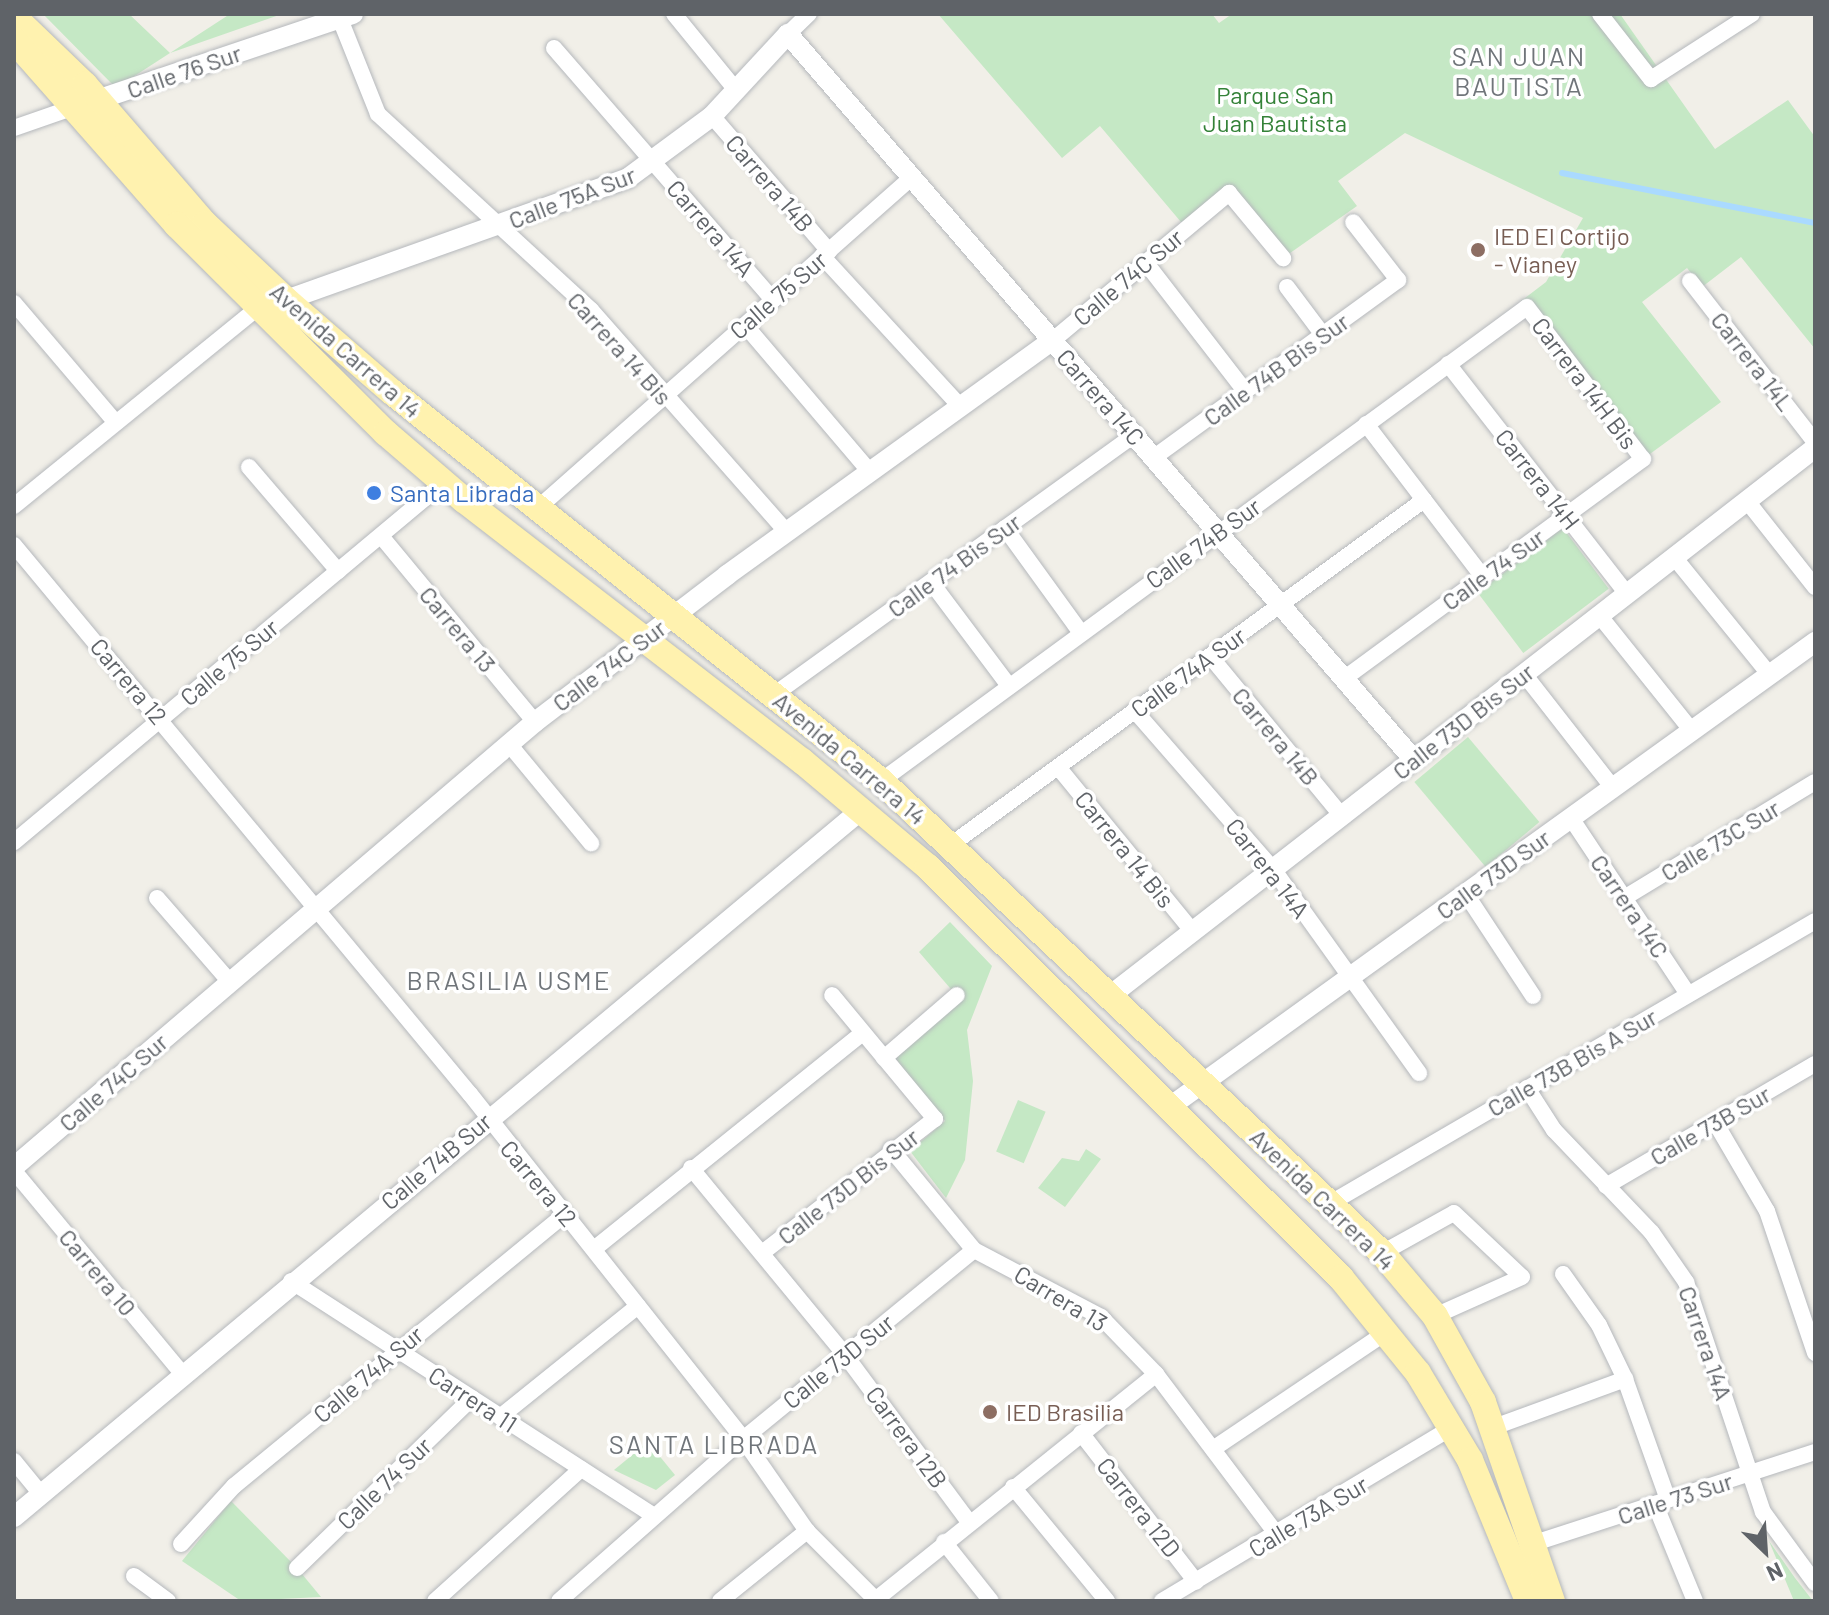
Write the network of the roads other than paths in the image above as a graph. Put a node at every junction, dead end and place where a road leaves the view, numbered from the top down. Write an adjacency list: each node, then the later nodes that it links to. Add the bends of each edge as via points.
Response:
1 (674, 14): 10 (street)
2 (809, 14): 7 (street, Calle 75A Sur)
3 (1600, 14): 4 (street, via 1651,79)
4 (1752, 14)
5 (347, 16): 11 (street, Calle 76 Sur); 17 (street, Carrera 14 Bis, via 378,114)
6 (14, 17): 11 (main road, Avenida Carrera 14)
7 (788, 34): 10 (street, Calle 75A Sur); 15 (street, Carrera 14C)
8 (14, 40): 11 (main road, Avenida Carrera 14)
9 (554, 48): 14 (street, Carrera 14A)
10 (736, 90): 12 (street, Calle 75A Sur)
11 (88, 103): 13 (street, Calle 76 Sur); 23 (main road, Avenida Carrera 14); 26 (main road, Avenida Carrera 14, via 177,225)
12 (712, 116): 14 (street, Calle 75A Sur); 18 (street, Carrera 14B)
13 (14, 128)
14 (654, 163): 17 (street, Calle 75A Sur, via 582,197); 24 (street, Carrera 14A)
15 (911, 178): 18 (street, Calle 75 Sur); 30 (street, Carrera 14C)
16 (1353, 222): 29 (street, Calle 74B Bis Sur, via 1398,280)
17 (497, 226): 23 (street, Calle 75A Sur); 33 (street, Carrera 14 Bis, via 591,310)
18 (825, 254): 24 (street, Calle 75 Sur); 34 (street, Carrera 14B)
19 (1283, 258): 20 (street, Calle 74C Sur, via 1229,193)
20 (1146, 263): 30 (street, Calle 74C Sur); 32 (street)
21 (1690, 281): 38 (street, Carrera 14L)
22 (1287, 287): 29 (street)
23 (286, 300): 48 (main road, Avenida Carrera 14)
24 (773, 300): 28 (street, Calle 75 Sur)
25 (14, 303): 35 (street)
26 (259, 307): 35 (street); 44 (main road, Avenida Carrera 14)
27 (1527, 307): 31 (street, Calle 74B Sur); 41 (street, Carrera 14H Bis)
28 (745, 325): 33 (street, Calle 75 Sur); 43 (street)
29 (1323, 335): 32 (street, Calle 74B Bis Sur)
30 (1052, 341): 34 (street, Calle 74C Sur); 37 (street, Carrera 14C)
31 (1448, 364): 36 (street, Calle 74B Sur); 49 (street, Carrera 14H)
32 (1245, 391): 40 (street, Calle 74B Bis Sur)
33 (664, 396): 48 (street, Calle 75 Sur); 51 (street, Carrera 14 Bis)
34 (961, 407): 43 (street, Calle 74C Sur)
35 (116, 423): 47 (street)
36 (1366, 424): 45 (street); 52 (street, Calle 74B Sur)
37 (1134, 435): 40 (street, Carrera 14C); 50 (street, Calle 74 Bis Sur)
38 (1815, 442)
39 (1815, 448): 46 (street, Calle 73D Bis Sur)
40 (1153, 458): 52 (street, Carrera 14C)
41 (1643, 459): 49 (street, Calle 74 Sur)
42 (249, 467): 56 (street)
43 (870, 472): 51 (street, Calle 74C Sur)
44 (443, 483): 53 (street, Calle 75 Sur); 65 (main road, Avenida Carrera 14)
45 (1424, 500): 57 (street); 61 (street, Calle 74A Sur)
46 (1747, 501): 55 (street, Calle 73D Bis Sur); 59 (street)
47 (14, 506)
48 (538, 508): 63 (main road, Avenida Carrera 14)
49 (1566, 516): 57 (street, Calle 74 Sur); 60 (street, Carrera 14H)
50 (1005, 528): 58 (street, Calle 74 Bis Sur); 64 (street)
51 (787, 532): 63 (street, Calle 74C Sur)
52 (1218, 533): 61 (street, Carrera 14C); 64 (street, Calle 74B Sur)
53 (381, 536): 56 (street, Calle 75 Sur); 75 (street, Carrera 13)
54 (14, 545): 74 (street, Carrera 12)
55 (1674, 557): 60 (street, Calle 73D Bis Sur); 69 (street)
56 (338, 571): 74 (street, Calle 75 Sur)
57 (1483, 577): 70 (street, Calle 74 Sur)
58 (931, 582): 71 (street); 72 (street, Calle 74 Bis Sur)
59 (1815, 587)
60 (1627, 594): 62 (street, Calle 73D Bis Sur)
61 (1280, 605): 67 (street, Calle 74A Sur); 70 (street, Carrera 14C)
62 (1599, 615): 68 (street, Calle 73D Bis Sur); 76 (street)
63 (673, 616): 65 (street, Calle 74C Sur); 72 (main road, Avenida Carrera 14)
64 (1081, 633): 71 (street, Calle 74B Sur)
65 (645, 638): 75 (street, Calle 74C Sur); 83 (main road, Avenida Carrera 14)
66 (1815, 642): 69 (street, Calle 73D Sur)
67 (1210, 656): 73 (street, Calle 74A Sur); 84 (street, Carrera 14B)
68 (1524, 674): 78 (street, Calle 73D Bis Sur); 82 (street)
69 (1770, 675): 76 (street, Calle 73D Sur)
70 (1344, 679): 78 (street, Carrera 14C)
71 (1009, 686): 80 (street, Calle 74B Sur)
72 (775, 694): 80 (main road, Avenida Carrera 14)
73 (1135, 711): 79 (street, Calle 74A Sur); 89 (street, Carrera 14A)
74 (161, 718): 86 (street, Calle 75 Sur); 93 (street, Carrera 12)
75 (535, 722): 77 (street, Calle 74C Sur)
76 (1692, 731): 82 (street, Calle 73D Sur)
77 (509, 744): 87 (street); 93 (street, Calle 74C Sur)
78 (1414, 760): 84 (street, Calle 73D Bis Sur)
79 (1058, 767): 88 (street, Calle 74A Sur); 95 (street, Carrera 14 Bis)
80 (881, 781): 88 (main road, Avenida Carrera 14)
81 (1815, 782): 92 (street, Calle 73C Sur)
82 (1613, 788): 85 (street, Calle 73D Sur)
83 (861, 810): 109 (main road, Avenida Carrera 14, via 928,867); 110 (street, Calle 74B Sur)
84 (1341, 815): 89 (street, Calle 73D Bis Sur)
85 (1571, 818): 90 (street, Calle 73D Sur); 92 (street, Carrera 14C)
86 (14, 842)
87 (591, 843)
88 (952, 844): 101 (main road, Avenida Carrera 14)
89 (1273, 869): 95 (street, Calle 73D Bis Sur); 96 (street, Carrera 14A)
90 (1466, 894): 96 (street, Calle 73D Sur); 102 (street)
91 (157, 898): 97 (street)
92 (1624, 898): 98 (street, Carrera 14C)
93 (317, 908): 97 (street, Calle 74C Sur); 110 (street, Carrera 12)
94 (1815, 921): 98 (street, Calle 73B Bis A Sur)
95 (1192, 931): 101 (street, Calle 73D Bis Sur)
96 (1350, 977): 106 (street, Carrera 14A); 107 (street, Calle 73D Sur)
97 (230, 982): 114 (street, Calle 74C Sur)
98 (1688, 994): 108 (street, Calle 73B Bis A Sur)
99 (832, 995): 103 (street)
100 (957, 995): 104 (street)
101 (1111, 995): 107 (main road, Avenida Carrera 14)
102 (1533, 996)
103 (863, 1033): 104 (street); 113 (street)
104 (884, 1058): 112 (street, Calle 73D Bis Sur, via 935,1119)
105 (1813, 1069): 111 (street, Calle 73B Sur)
106 (1419, 1073)
107 (1203, 1083): 109 (street, Calle 73D Sur); 116 (main road, Avenida Carrera 14)
108 (1527, 1088): 115 (street, Carrera 14A, via 1554,1130); 116 (street, Calle 73B Bis A Sur)
109 (1171, 1106): 126 (main road, Avenida Carrera 14)
110 (486, 1119): 117 (street, Carrera 12); 123 (street, Calle 74B Sur)
111 (1715, 1122): 115 (street, Calle 73B Sur); 128 (street, via 1767,1211)
112 (891, 1149): 119 (street, Carrera 13); 120 (street, Calle 73D Bis Sur)
113 (691, 1168): 118 (street); 120 (street, Carrera 12B)
114 (14, 1169): 130 (street, Carrera 10)
115 (1606, 1186): 143 (street, Carrera 14A, via 1664,1247 1686,1282)
116 (1329, 1204): 121 (main road, Avenida Carrera 14)
117 (565, 1214): 118 (street, Carrera 12); 127 (street, Calle 74A Sur)
118 (594, 1249): 124 (street, Carrera 12)
119 (974, 1250): 129 (street, Calle 73D Sur); 131 (street, Carrera 13, via 1101,1317)
120 (762, 1253): 129 (street, Carrera 12B)
121 (1382, 1253): 125 (main road, Avenida Carrera 14); 125 (street, via 1454,1213 1522,1277)
122 (1563, 1274): 132 (street, via 1599,1325)
123 (291, 1281): 127 (street, Carrera 11); 130 (street, Calle 74B Sur)
124 (638, 1306): 134 (street); 138 (street, Carrera 12)
125 (1435, 1316): 135 (main road, Avenida Carrera 14)
126 (1388, 1331): 136 (main road, Avenida Carrera 14); 139 (street)
127 (396, 1349): 133 (street, Carrera 11); 154 (street, Calle 74A Sur, via 234,1486)
128 (1815, 1353)
129 (845, 1355): 138 (street, Calle 73D Sur); 149 (street, Carrera 12B)
130 (182, 1373): 145 (street, Calle 74B Sur)
131 (1156, 1374): 137 (street); 139 (street, Carrera 13)
132 (1625, 1379): 135 (street); 146 (street)
133 (472, 1398): 134 (street, Carrera 11); 155 (street, Calle 74 Sur)
134 (500, 1417): 142 (street, Carrera 11)
135 (1494, 1427): 153 (main road, Avenida Carrera 14)
136 (1451, 1428): 151 (street, Calle 73A Sur); 167 (main road, Avenida Carrera 14, via 1492,1505)
137 (1081, 1433): 144 (street); 157 (street, Carrera 12D)
138 (743, 1439): 147 (street, Calle 73D Sur); 150 (street, Carrera 12)
139 (1213, 1449): 151 (street, Carrera 13)
140 (1815, 1452): 143 (street, Calle 73 Sur)
141 (14, 1461): 145 (street)
142 (581, 1469): 147 (street, Carrera 11); 161 (street)
143 (1749, 1474): 146 (street, Calle 73 Sur); 158 (street, Carrera 14A, via 1763,1512)
144 (1013, 1487): 149 (street); 165 (street)
145 (41, 1494): 148 (street, Calle 74B Sur)
146 (1662, 1502): 153 (street, Calle 73 Sur); 169 (street)
147 (654, 1516): 162 (street, Calle 73D Sur)
148 (14, 1517)
149 (969, 1522): 152 (street)
150 (807, 1531): 159 (street, Carrera 12); 163 (street)
151 (1278, 1536): 157 (street, Calle 73A Sur)
152 (944, 1542): 159 (street); 164 (street)
153 (1535, 1543): 168 (main road, Avenida Carrera 14)
154 (181, 1544)
155 (297, 1568)
156 (134, 1576): 160 (street)
157 (1196, 1582): 166 (street, Calle 73A Sur)
158 (1815, 1583)
159 (876, 1600)
160 (168, 1601)
161 (435, 1601)
162 (559, 1601)
163 (720, 1601)
164 (991, 1601)
165 (1107, 1601)
166 (1162, 1601)
167 (1528, 1601)
168 (1552, 1601)
169 (1695, 1601)

